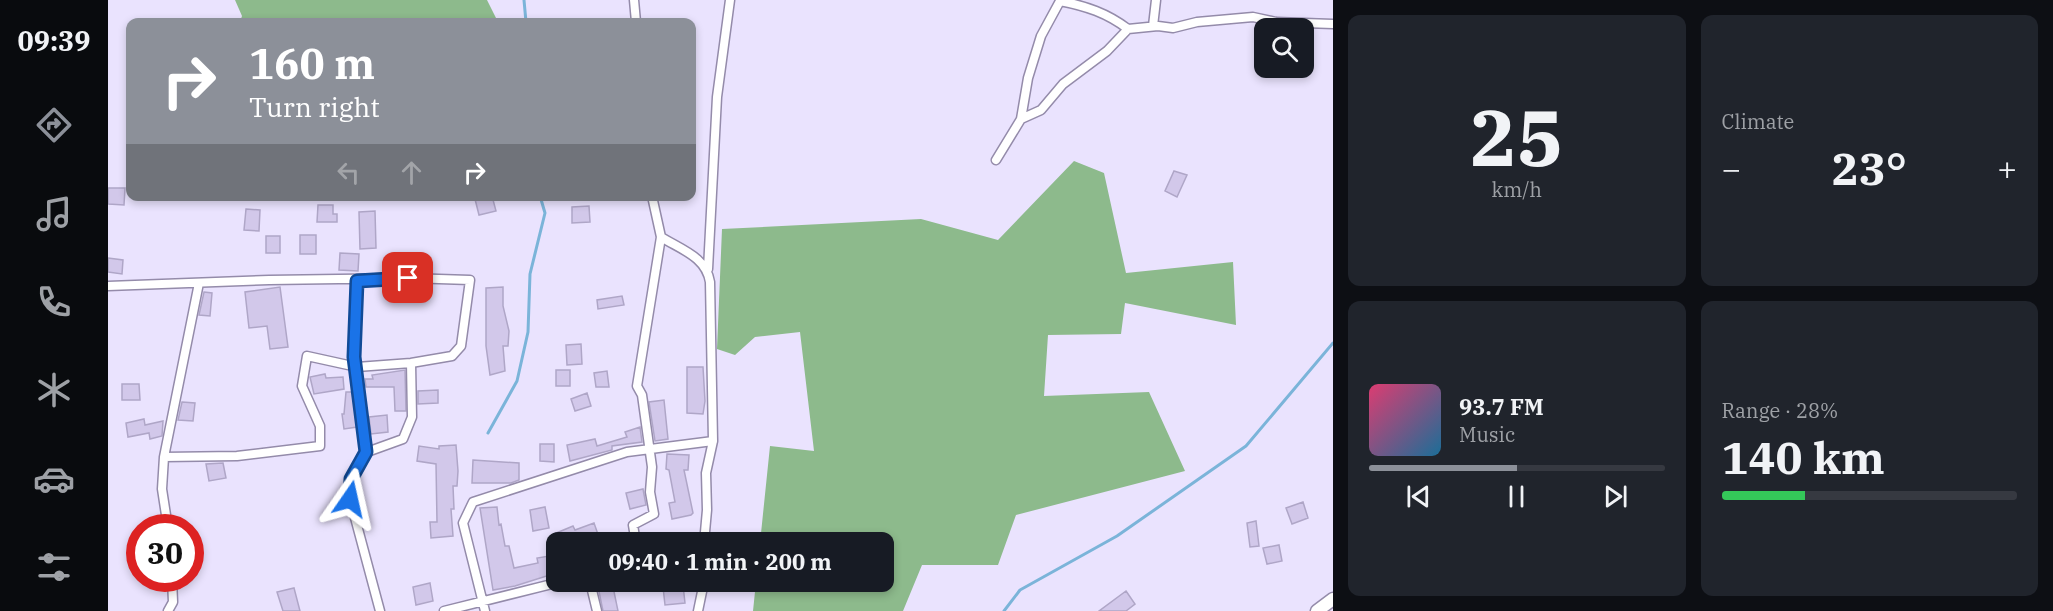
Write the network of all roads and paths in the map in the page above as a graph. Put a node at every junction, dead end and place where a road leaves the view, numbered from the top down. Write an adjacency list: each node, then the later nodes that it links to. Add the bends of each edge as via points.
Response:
1 (634, 0): 4 (street)
2 (730, 0): 12 (street, via 717,97)
3 (1156, 0): 6 (street)
4 (636, 18)
5 (1333, 24): 6 (street, via 1253,17 1173,28)
6 (1153, 26): 7 (street)
7 (1128, 29): 8 (street, via 1107,51 1063,84 1041,110); 8 (street, via 1112,16 1060,1 1041,36)
8 (1021, 119): 9 (street)
9 (996, 160)
10 (653, 201): 11 (street)
11 (661, 237): 12 (street, via 703,262); 19 (street, via 637,386 642,395)
12 (708, 270): 18 (street)
13 (357, 281): 14 (street); 16 (street, via 470,280 461,346 452,356); 17 (street)
14 (200, 283): 15 (street); 21 (street)
15 (108, 286)
16 (411, 363): 17 (street); 20 (street, via 412,417 403,439)
17 (357, 367): 20 (street); 21 (street, via 307,356 302,386 320,426 321,446 237,456)
18 (713, 441): 19 (street); 24 (street, via 706,474)
19 (649, 450): 23 (street, via 654,514 633,525); 30 (street, via 627,453 473,502 463,524)
20 (366, 452): 32 (street, via 351,479 350,499)
21 (164, 458): 22 (street, via 162,489)
22 (166, 514)
23 (634, 532)
24 (705, 532)
25 (546, 585): 30 (street)
26 (173, 592): 31 (street)
27 (592, 592): 35 (street)
28 (702, 592): 36 (street)
29 (1333, 599): 37 (main road)
30 (483, 601): 33 (street); 34 (street)
31 (168, 611)
32 (380, 611)
33 (444, 611)
34 (485, 611)
35 (597, 611)
36 (698, 611)
37 (1317, 611)

